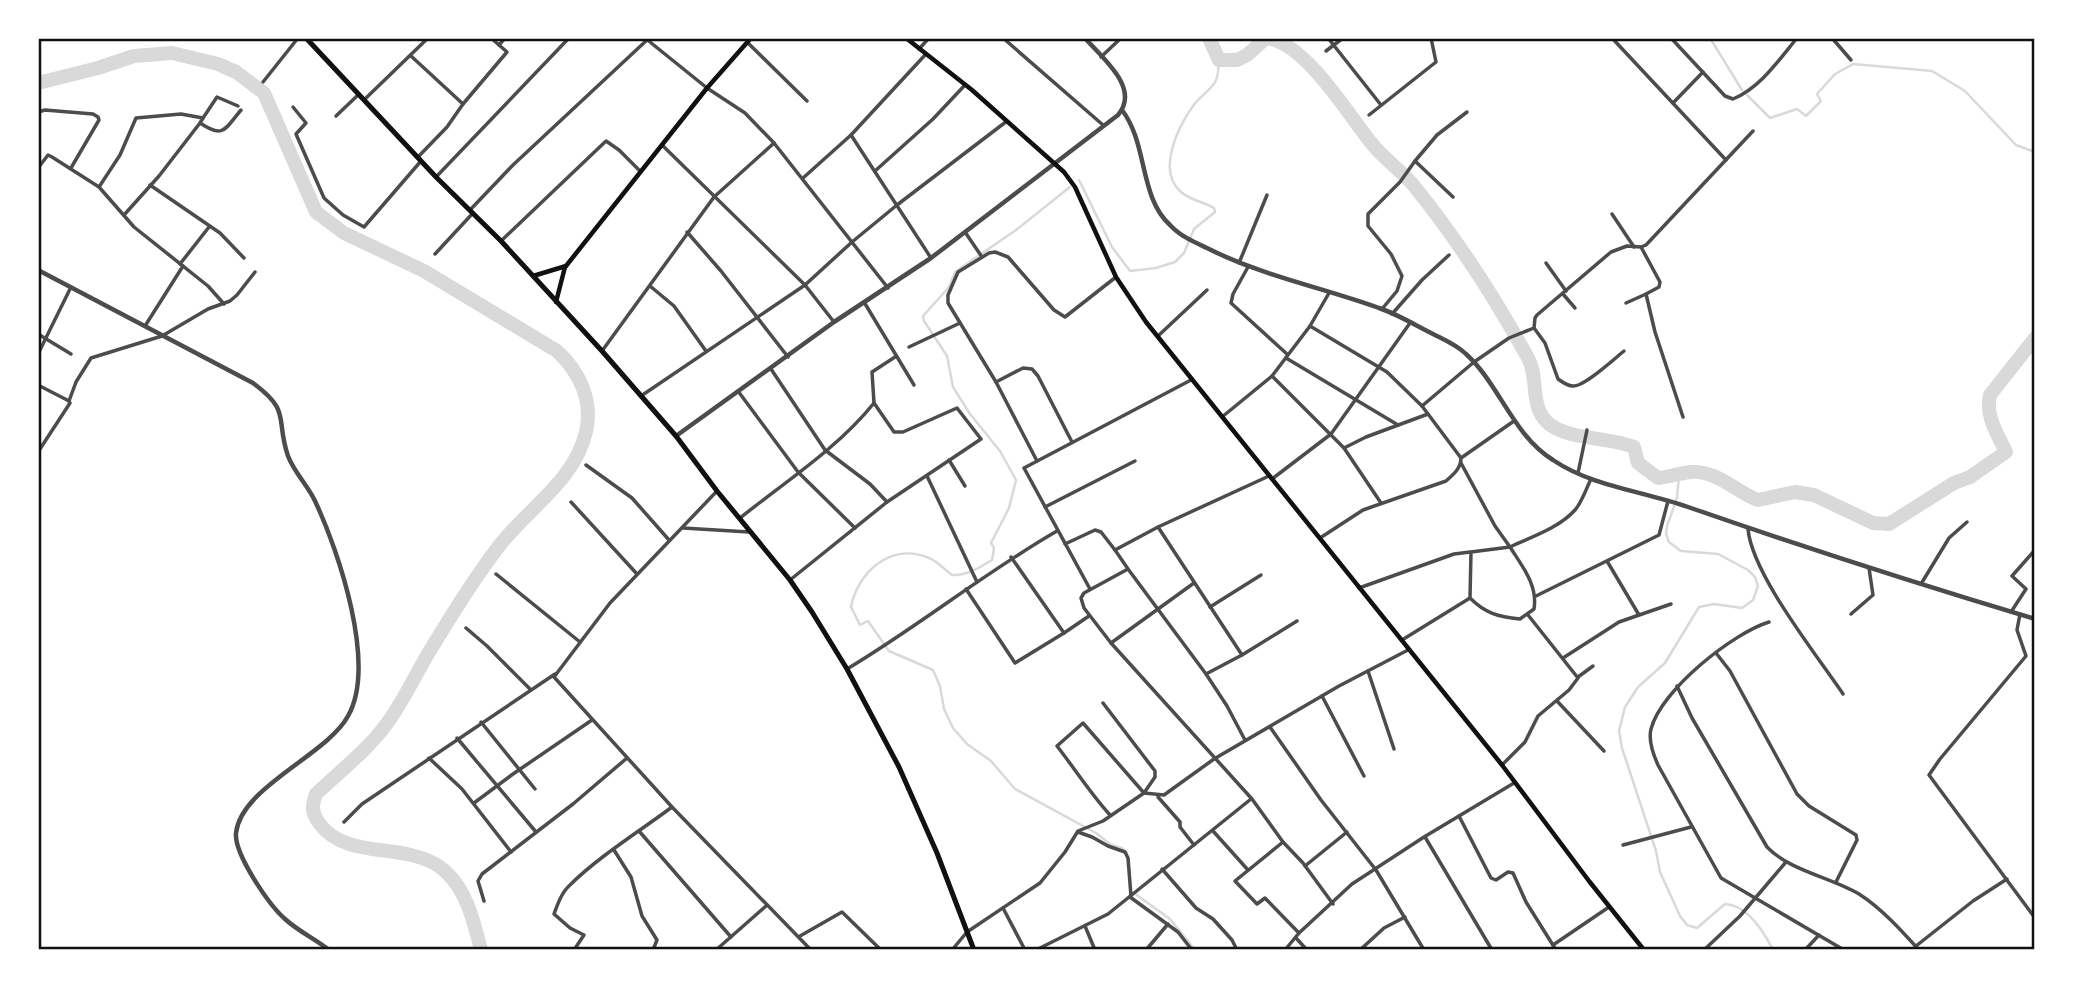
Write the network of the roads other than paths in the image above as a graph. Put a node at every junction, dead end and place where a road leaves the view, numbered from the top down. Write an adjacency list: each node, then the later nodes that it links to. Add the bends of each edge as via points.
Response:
1 (298, 38): 30 (street)
2 (306, 38): 33 (highway)
3 (428, 38): 26 (street)
4 (491, 38): 21 (street)
5 (505, 38): 21 (street)
6 (569, 38): 61 (street)
7 (906, 38): 23 (main road)
8 (929, 38): 23 (street)
9 (1003, 38): 48 (street)
10 (1085, 38): 27 (street)
11 (1121, 38): 27 (street)
12 (1328, 38): 22 (street)
13 (1343, 38): 22 (street)
14 (1431, 38): 38 (street, via 1436,62)
15 (1612, 38): 37 (street)
16 (1671, 38): 29 (street)
17 (1797, 38): 29 (street, via 1766,75 1733,99)
18 (1832, 38): 28 (street)
19 (646, 39): 32 (street); 69 (street, via 513,165)
20 (749, 40): 32 (main road); 35 (street)
21 (499, 45): 36 (street, via 507,52)
22 (1334, 45): 24 (street); 38 (street)
23 (919, 48): 25 (main road)
24 (1326, 51)
25 (926, 54): 31 (main road); 50 (street)
26 (411, 56): 34 (street); 36 (street)
27 (1101, 57): 40 (street, via 1125,90)
28 (1851, 60)
29 (1703, 72): 37 (street)
30 (263, 82)
31 (965, 85): 46 (main road); 60 (street)
32 (707, 88): 51 (street, via 746,113); 52 (main road)
33 (360, 94): 34 (highway); 44 (street)
34 (365, 99): 53 (highway)
35 (807, 101)
36 (463, 104): 53 (street)
37 (1673, 104): 54 (street)
38 (1381, 105): 43 (street)
39 (293, 107): 53 (street, via 306,123 296,134 324,198 364,227)
40 (1122, 110): 48 (street); 85 (street, via 1134,128 1155,206 1169,225)
41 (38, 112): 58 (street, via 98,117)
42 (1467, 112): 55 (street, via 1437,135)
43 (1368, 115)
44 (336, 116)
45 (203, 118): 47 (street); 47 (street, via 217,97 240,108 223,131); 64 (street, via 181,114 136,118)
46 (1008, 120): 56 (main road); 68 (street)
47 (200, 123): 63 (street)
48 (1103, 125): 56 (street)
49 (1753, 131): 54 (street)
50 (851, 135): 60 (street); 62 (street)
51 (774, 143): 62 (street); 66 (street)
52 (663, 145): 59 (main road); 66 (street)
53 (420, 159): 61 (highway)
54 (1726, 160): 78 (street)
55 (1415, 161): 67 (street); 106 (street, via 1366,217 1367,226 1391,254 1402,276)
56 (1056, 163): 74 (street); 92 (main road, via 1076,187)
57 (38, 168): 58 (street, via 48,155)
58 (71, 168): 64 (street)
59 (640, 171): 75 (street, via 606,141); 87 (main road)
60 (874, 171): 68 (street)
61 (436, 177): 69 (highway)
62 (803, 178): 76 (street)
63 (150, 185): 71 (street); 72 (street)
64 (99, 187): 71 (street)
65 (1266, 195): 85 (street)
66 (714, 197): 73 (street); 93 (street)
67 (1453, 197)
68 (897, 205): 76 (street); 83 (street)
69 (472, 212): 75 (highway); 79 (street)
70 (1612, 214): 77 (street)
71 (124, 215): 86 (street)
72 (210, 226): 82 (street); 86 (street)
73 (687, 232): 94 (street); 108 (street)
74 (965, 232): 80 (street); 83 (street)
75 (501, 241): 91 (highway)
76 (852, 242): 93 (street); 96 (street)
77 (1634, 247): 78 (street); 98 (street, via 1611,252)
78 (1641, 247): 100 (street, via 1660,282)
79 (435, 254)
80 (980, 255): 92 (street, via 995,252 1008,257 1065,317); 110 (street, via 958,272 948,295)
81 (1449, 255): 107 (street)
82 (244, 258)
83 (931, 258): 96 (street)
84 (1546, 263): 98 (street)
85 (1238, 264): 88 (street)
86 (181, 265): 104 (street); 112 (street)
87 (566, 266): 91 (main road); 101 (main road)
88 (1248, 267): 99 (street); 125 (street, via 1231,303)
89 (38, 270): 95 (street)
90 (255, 272): 104 (street)
91 (533, 276): 101 (highway)
92 (1116, 277): 117 (main road)
93 (805, 285): 108 (street); 109 (street)
94 (650, 286): 120 (street); 121 (street, via 681,315)
95 (71, 287): 112 (street); 118 (street)
96 (888, 288): 102 (street)
97 (1207, 290): 117 (street)
98 (1565, 292): 105 (street); 114 (street, via 1537,315)
99 (1329, 293): 106 (street); 113 (street)
100 (1646, 294): 103 (street); 144 (street)
101 (556, 302): 120 (highway)
102 (864, 302): 109 (street); 127 (street)
103 (1626, 303)
104 (224, 304): 116 (street)
105 (1575, 308)
106 (1382, 309): 107 (street)
107 (1392, 314): 111 (street)
108 (758, 319): 121 (street); 126 (street)
109 (834, 322): 126 (street)
110 (960, 323): 119 (street); 133 (street)
111 (1410, 323): 128 (street, via 1453,343); 129 (street)
112 (145, 326): 116 (street)
113 (1310, 326): 125 (street); 129 (street)
114 (1534, 328): 122 (street, via 1545,343 1558,379 1572,386 1589,379); 128 (street, via 1509,338)
115 (38, 334): 118 (street)
116 (162, 336): 139 (street, via 92,358); 299 (street, via 253,383 274,401 281,413 288,457 314,499 333,546 355,627 360,674 348,718 261,794 239,821 235,835 239,850 275,909)
117 (1158, 336): 132 (main road)
118 (47, 338): 123 (street); 124 (street)
119 (909, 347)
120 (602, 351): 137 (highway)
121 (706, 351): 137 (street)
122 (1624, 351)
123 (38, 354)
124 (71, 354)
125 (1286, 356): 131 (street); 138 (street)
126 (788, 357): 130 (street)
127 (895, 357): 135 (street); 140 (street, via 872,372)
128 (1474, 362): 141 (street); 145 (street)
129 (1378, 366): 138 (street); 141 (street)
130 (771, 369): 136 (street); 154 (street)
131 (1272, 376): 143 (street); 148 (street)
132 (1191, 380): 143 (main road); 152 (street)
133 (996, 382): 152 (street, via 1032,369); 157 (street)
134 (38, 384): 139 (street)
135 (914, 385)
136 (738, 391): 150 (street); 161 (street)
137 (640, 397): 150 (highway)
138 (1355, 399): 146 (street); 148 (street)
139 (69, 401): 151 (street)
140 (874, 402): 154 (street); 156 (street, via 891,430 903,432 957,408 981,439)
141 (1422, 406): 142 (street)
142 (1428, 414): 146 (street); 159 (street)
143 (1222, 417): 164 (main road)
144 (1683, 417)
145 (1514, 421): 159 (street); 162 (street, via 1550,458)
146 (1398, 425): 153 (street)
147 (1587, 430): 162 (street)
148 (1331, 434): 153 (street); 164 (street)
149 (38, 435): 151 (street)
150 (676, 436): 167 (highway)
151 (46, 440): 155 (street)
152 (1072, 442): 157 (street)
153 (1344, 448): 171 (street)
154 (825, 450): 161 (street); 169 (street)
155 (38, 452)
156 (949, 460): 163 (street); 166 (street)
157 (1037, 461): 172 (street, via 1024,468)
158 (1135, 461): 172 (street)
159 (1461, 461): 171 (street, via 1446,481); 184 (street)
160 (586, 465): 182 (street, via 632,498)
161 (798, 472): 173 (street); 177 (street)
162 (1578, 473): 165 (street)
163 (927, 475): 169 (street); 196 (street)
164 (1271, 478): 175 (street); 181 (main road)
165 (1591, 479): 170 (street); 184 (street, via 1566,517)
166 (965, 486)
167 (717, 491): 173 (highway); 176 (street)
168 (571, 502): 193 (street)
169 (887, 502): 177 (street)
170 (1670, 502): 178 (street); 189 (street, via 1659,535)
171 (1381, 503): 181 (street, via 1355,513)
172 (1045, 508): 179 (street)
173 (740, 518): 180 (highway)
174 (1968, 522): 198 (street, via 1950,538)
175 (1158, 527): 185 (street); 197 (street)
176 (682, 528): 180 (street); 182 (street)
177 (855, 528): 195 (street)
178 (1748, 529): 190 (street); 233 (street, via 1766,578)
179 (1057, 531): 183 (street); 188 (street)
180 (751, 532): 195 (highway)
181 (1318, 539): 199 (main road)
182 (669, 540): 193 (street)
183 (1065, 544): 185 (street, via 1096,530); 201 (street)
184 (1510, 547): 187 (street); 202 (street)
185 (1115, 550): 191 (street)
186 (2035, 550): 207 (street, via 2012,576 2026,589)
187 (1471, 552): 199 (street); 203 (street)
188 (1011, 558): 196 (street); 217 (street)
189 (1607, 561): 202 (street); 208 (street)
190 (1869, 568): 198 (street); 209 (street, via 1872,595)
191 (1128, 569): 201 (street); 206 (street)
192 (496, 573): 219 (street)
193 (637, 574): 219 (street)
194 (1261, 575): 205 (street)
195 (790, 580): 226 (highway)
196 (977, 582): 200 (street)
197 (1194, 583): 205 (street); 206 (street)
198 (1921, 584): 207 (street)
199 (1359, 588): 218 (main road)
200 (966, 589): 217 (street, via 1016,663); 226 (street)
201 (1090, 589): 212 (street, via 1081,598)
202 (1536, 596): 211 (street)
203 (1470, 598): 211 (street, via 1494,615 1520,619); 218 (street)
204 (1671, 604): 208 (street)
205 (1210, 607): 223 (street)
206 (1158, 608): 220 (street); 229 (street)
207 (2011, 612): 210 (street)
208 (1639, 614): 224 (street)
209 (1851, 614)
210 (2020, 614): 213 (street); 278 (street, via 2017,630 2025,656 1930,775)
211 (1528, 615): 224 (street)
212 (1089, 616): 217 (street); 220 (street)
213 (2035, 619)
214 (1297, 621): 223 (street)
215 (1769, 622): 222 (street)
216 (466, 628): 232 (street)
217 (1064, 633)
218 (1401, 641): 221 (main road)
219 (580, 642): 228 (street)
220 (1111, 643): 246 (street)
221 (1408, 650): 227 (street); 247 (main road)
222 (1716, 653): 231 (street); 279 (street, via 1797,794 1856,835)
223 (1242, 655): 229 (street)
224 (1563, 658): 230 (street)
225 (1593, 666): 230 (street)
226 (846, 669): 291 (highway, via 900,767)
227 (1368, 671): 234 (street); 242 (street)
228 (555, 674): 232 (street); 237 (street, via 555,680)
229 (1206, 674): 241 (street)
230 (1578, 677): 235 (street)
231 (1677, 686): 261 (street, via 1654,720 1650,741); 273 (street, via 1764,842)
232 (530, 689): 238 (street)
233 (1843, 694)
234 (1322, 696): 239 (street); 249 (street)
235 (1557, 701): 243 (street); 247 (street, via 1538,716 1525,742)
236 (1103, 704): 253 (street, via 1155,771)
237 (592, 720): 245 (street); 248 (street)
238 (481, 722): 240 (street); 248 (street)
239 (1270, 727): 241 (street); 266 (street)
240 (457, 738): 244 (street); 251 (street)
241 (1245, 741): 246 (street)
242 (1394, 748)
243 (1604, 751)
244 (429, 758): 256 (street); 260 (street, via 362,804)
245 (627, 758): 257 (street); 265 (street)
246 (1214, 759): 254 (street); 255 (street)
247 (1502, 765): 250 (main road)
248 (519, 769): 251 (street); 252 (street)
249 (1364, 776)
250 (1514, 783): 259 (street); 285 (main road)
251 (497, 786): 256 (street); 265 (street)
252 (535, 789)
253 (1144, 793): 254 (street); 258 (street); 258 (street, via 1083,723 1056,746)
254 (1156, 796): 270 (street, via 1181,822)
255 (1252, 799): 264 (street); 268 (street)
256 (474, 803): 272 (street)
257 (672, 807): 262 (street); 284 (street)
258 (1110, 816): 263 (street)
259 (1459, 816): 267 (street); 296 (street, via 1491,878 1513,873)
260 (344, 822)
261 (1692, 827): 269 (street); 281 (street, via 1721,878)
262 (639, 831): 271 (street); 295 (street)
263 (1078, 831): 280 (street, via 1125,852); 286 (street, via 1048,875)
264 (1213, 831): 270 (street); 276 (street)
265 (536, 832): 272 (street)
266 (1347, 832): 274 (street); 277 (street)
267 (1424, 837): 277 (street); 317 (street)
268 (1283, 842): 274 (street); 276 (street)
269 (1623, 845)
270 (1195, 846): 275 (street)
271 (614, 850): 300 (street, via 570,884 558,903 557,918 584,935); 301 (street, via 631,877 642,916 657,940)
272 (511, 852): 282 (street, via 480,877)
273 (1787, 861): 279 (street); 281 (street)
274 (1305, 866): 283 (street)
275 (1162, 869): 280 (street); 312 (street)
276 (1248, 870): 292 (street, via 1236,881 1257,904 1265,898)
277 (1376, 870): 283 (street, via 1352,884); 287 (street)
278 (2007, 879): 288 (street); 298 (street, via 1966,906)
279 (1836, 882): 298 (street, via 1876,906)
280 (1131, 896): 289 (street); 290 (street)
281 (1756, 897): 293 (street); 319 (street)
282 (484, 901)
283 (1333, 904): 292 (street)
284 (766, 906): 294 (street); 295 (street)
285 (1609, 907): 296 (street); 297 (main road)
286 (1003, 908): 291 (street); 307 (street)
287 (1405, 917): 315 (street, via 1384,928); 316 (street)
288 (2035, 918)
289 (1168, 924): 310 (street); 311 (street)
290 (1084, 926): 308 (street); 309 (street)
291 (967, 932): 305 (street); 306 (highway)
292 (1298, 935): 313 (street); 314 (street)
293 (1819, 935): 320 (street); 321 (street)
294 (799, 936): 303 (street); 304 (street, via 842,912)
295 (731, 937): 302 (street)
296 (1555, 947)
297 (1642, 948): 318 (street)
298 (1917, 948)
299 (328, 950)
300 (574, 950)
301 (653, 950)
302 (716, 950)
303 (811, 950)
304 (881, 950)
305 (952, 950)
306 (974, 950)
307 (1025, 950)
308 (1036, 950)
309 (1095, 950)
310 (1146, 950)
311 (1192, 950)
312 (1237, 950)
313 (1285, 950)
314 (1307, 950)
315 (1360, 950)
316 (1424, 950)
317 (1492, 950)
318 (1635, 950)
319 (1704, 950)
320 (1805, 950)
321 (1843, 950)

